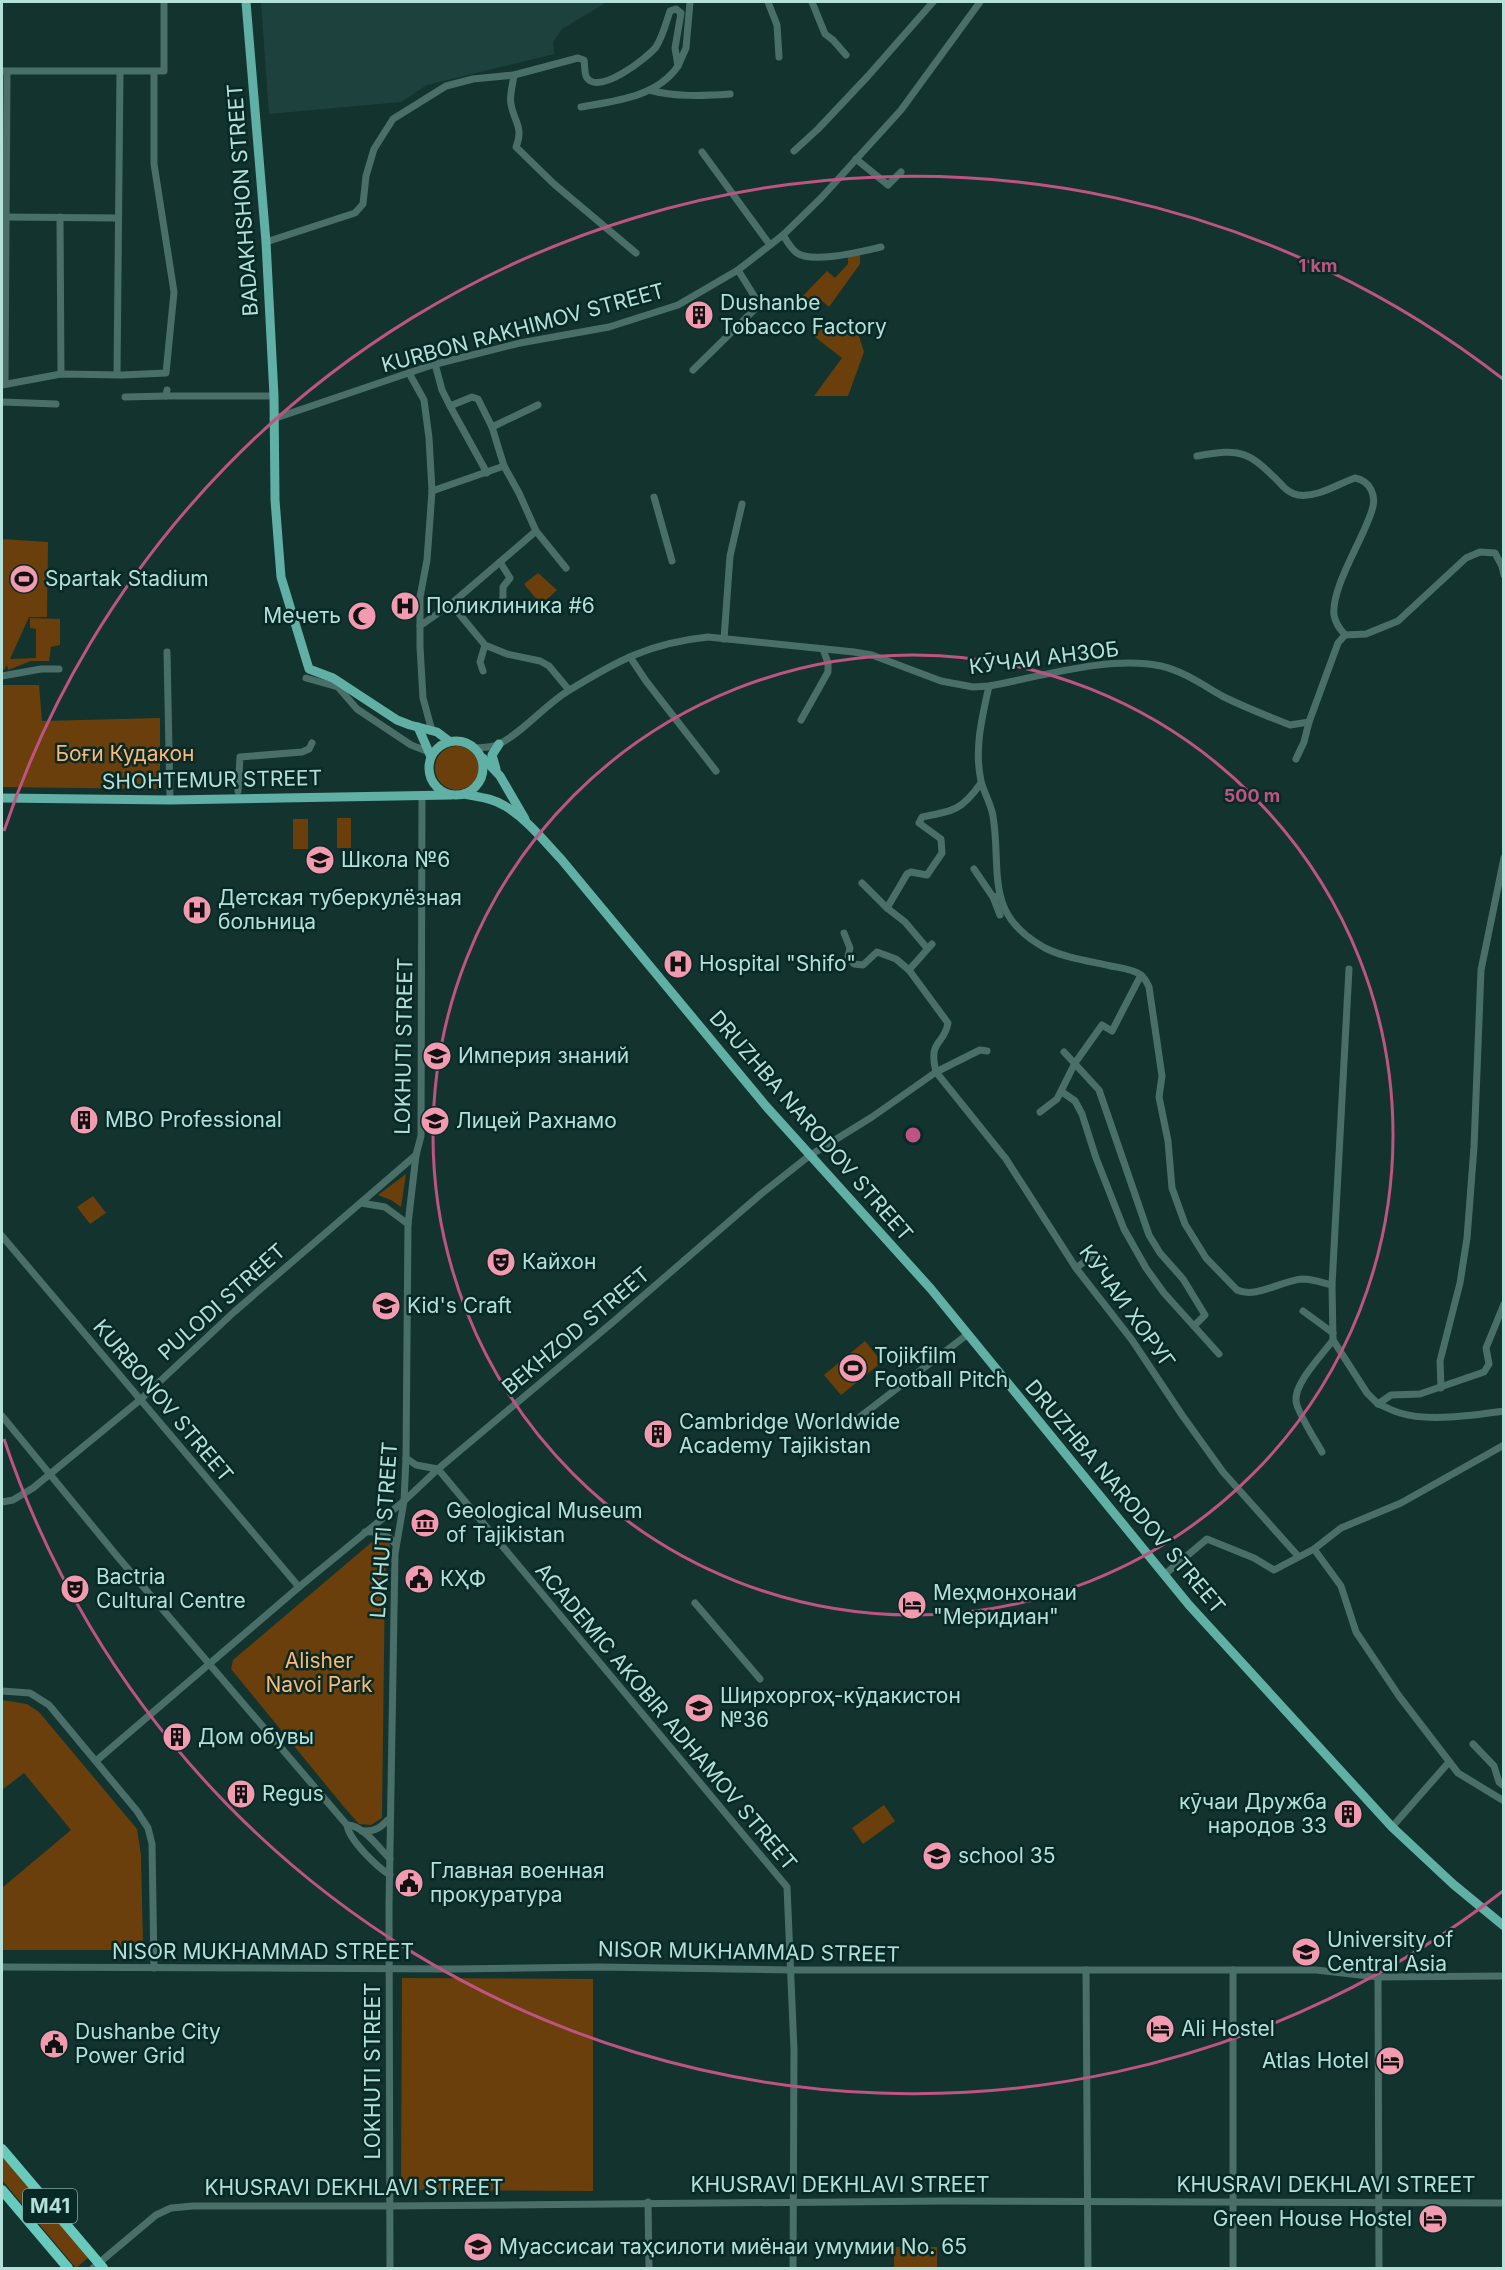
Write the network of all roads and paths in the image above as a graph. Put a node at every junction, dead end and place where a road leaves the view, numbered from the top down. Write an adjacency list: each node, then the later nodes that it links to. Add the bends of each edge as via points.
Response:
1 (164, 2): 13 (street, via 164,71)
2 (246, 2): 26 (main road, BADAKHSHON STREET)
3 (690, 2): 10 (street, via 686,48)
4 (768, 2): 9 (street, via 777,25)
5 (812, 2): 8 (street, via 825,34)
6 (933, 2): 18 (street)
7 (980, 2): 20 (street, KURBON RAKHIMOV STREET, via 901,110)
8 (846, 55)
9 (779, 57)
10 (678, 66): 14 (street, via 675,48 681,13 676,9 670,11 657,45 633,68 615,77 589,80 582,58); 15 (street, via 668,79)
11 (4, 71): 12 (street); 22 (street)
12 (120, 72): 13 (street); 24 (street)
13 (154, 72): 35 (street, via 154,164 174,292 166,373)
14 (514, 75): 26 (street, via 446,86 393,118 374,149 360,209); 29 (street, via 510,103 519,123 516,147)
15 (649, 90): 16 (street, via 707,96); 17 (street)
16 (730, 94)
17 (581, 107)
18 (794, 151)
19 (702, 152): 27 (street)
20 (856, 159): 21 (street, via 888,185); 25 (street, KURBON RAKHIMOV STREET)
21 (901, 172)
22 (5, 217): 23 (street); 36 (street)
23 (60, 218): 24 (street); 34 (street)
24 (117, 218): 35 (street)
25 (783, 235): 27 (street, KURBON RAKHIMOV STREET); 28 (street, via 794,250 808,257)
26 (266, 242): 37 (main road, BADAKHSHON STREET)
27 (770, 245): 30 (street, KURBON RAKHIMOV STREET)
28 (881, 247)
29 (636, 253)
30 (738, 270): 31 (street, KURBON RAKHIMOV STREET, via 678,305 609,327); 32 (street, via 756,298 754,310)
31 (435, 364): 33 (street, KURBON RAKHIMOV STREET); 42 (street)
32 (693, 370)
33 (409, 373): 43 (street, KURBON RAKHIMOV STREET); 48 (street, via 424,400)
34 (61, 374): 35 (street); 36 (street)
35 (117, 374)
36 (3, 384)
37 (274, 396): 38 (street, via 166,393); 43 (main road, BADAKHSHON STREET)
38 (124, 397)
39 (2, 402): 40 (street)
40 (56, 404)
41 (538, 405): 44 (street)
42 (450, 406): 44 (street, via 476,397); 47 (street)
43 (273, 419): 73 (main road, BADAKHSHON STREET, via 281,577 309,669 333,678 387,714)
44 (492, 427): 46 (street)
45 (1197, 456): 59 (street, via 1233,452 1248,455 1287,491 1298,495 1324,491 1355,478 1367,482 1372,490 1373,509 1334,607 1334,617)
46 (504, 466): 47 (street); 51 (street)
47 (487, 473): 48 (street)
48 (432, 491): 58 (street)
49 (654, 497): 52 (street)
50 (742, 504): 60 (street, via 730,556)
51 (536, 531): 53 (street); 54 (street)
52 (672, 561)
53 (500, 562): 56 (street); 57 (street, via 510,578 503,587)
54 (566, 568)
55 (1503, 575): 59 (street, via 1495,553 1472,554 1398,621 1366,634)
56 (451, 604): 58 (street); 61 (street)
57 (499, 607)
58 (420, 626): 74 (street, via 423,698)
59 (1345, 635): 72 (street, via 1338,643)
60 (724, 639): 62 (street, КӮЧАИ АНЗОБ); 64 (street, КӮЧАИ АНЗОБ, via 681,640)
61 (485, 645): 66 (street, via 480,658); 70 (street, via 540,661)
62 (823, 648): 69 (street, КӮЧАИ АНЗОБ, via 872,655 941,681); 71 (street, via 828,672)
63 (166, 652): 91 (street)
64 (630, 657): 70 (street, КӮЧАИ АНЗОБ); 82 (street)
65 (59, 669): 67 (street)
66 (483, 671)
67 (2, 676)
68 (306, 678): 79 (street, via 338,687 357,709)
69 (988, 686): 72 (street, КӮЧАИ АНЗОБ, via 1086,667 1147,664 1192,678 1242,706 1290,725); 85 (street, via 978,734)
70 (569, 690): 77 (street, КӮЧАИ АНЗОБ)
71 (801, 720)
72 (1309, 722): 81 (street)
73 (414, 726): 74 (main road, BADAKHSHON STREET); 79 (main road)
74 (432, 731): 75 (main road, BADAKHSHON STREET)
75 (449, 741): 78 (main road, via 463,741); 79 (main road)
76 (312, 743): 86 (street, via 302,752 240,757)
77 (499, 744): 78 (street); 84 (main road, via 492,755)
78 (476, 748): 80 (main road)
79 (430, 754): 83 (main road)
80 (483, 758): 84 (main road); 87 (main road, via 481,780)
81 (1296, 759)
82 (716, 771)
83 (429, 773): 88 (main road); 89 (main road, via 437,787)
84 (500, 776): 92 (main road)
85 (981, 783): 96 (street, via 993,816); 97 (street, via 953,811 922,817 919,823 940,839 942,854 927,875 907,874)
86 (238, 791)
87 (464, 794): 89 (main road); 92 (main road, via 506,806)
88 (422, 795): 89 (main road, SHOHTEMUR STREET); 91 (main road, SHOHTEMUR STREET); 109 (street, LOKHUTI STREET, via 421,1136)
89 (451, 795)
90 (2, 798): 91 (main road, SHOHTEMUR STREET)
91 (170, 800)
92 (530, 826): 110 (main road, DRUZHBA NARODOV STREET)
93 (1503, 858): 123 (street, via 1481,970 1468,1231 1460,1283 1440,1360)
94 (974, 868): 96 (street)
95 (862, 883): 97 (street)
96 (996, 896): 98 (street); 102 (street, via 1016,925 1044,947)
97 (887, 908): 101 (street, via 930,946)
98 (1000, 915)
99 (844, 933): 101 (street, via 850,948 848,956 854,964 863,965 877,952 896,959)
100 (1349, 969): 116 (street)
101 (909, 970): 106 (street, via 948,1023 934,1045)
102 (1141, 975): 105 (street, via 1112,1031 1102,1025); 116 (street, via 1149,987 1159,1055 1159,1097 1172,1188 1185,1224 1206,1258 1243,1293 1304,1279)
103 (987, 1051): 106 (street, BEKHZOD STREET, via 980,1050)
104 (1064, 1052): 105 (street)
105 (1075, 1063): 107 (street); 119 (street, via 1099,1090 1154,1244 1204,1311 1205,1315)
106 (936, 1072): 110 (street, BEKHZOD STREET); 115 (street, КӮЧАИ ХОРУГ, via 1006,1159)
107 (1062, 1092): 108 (street); 119 (street, via 1071,1097 1082,1114 1135,1249 1164,1293)
108 (1040, 1112)
109 (416, 1155): 111 (street, PULODI STREET); 112 (street, LOKHUTI STREET)
110 (809, 1156): 120 (main road, DRUZHBA NARODOV STREET); 132 (street, BEKHZOD STREET)
111 (361, 1203): 112 (street, via 385,1208); 124 (street, PULODI STREET, via 234,1312)
112 (408, 1224): 131 (street, LOKHUTI STREET)
113 (2, 1236): 124 (street, KURBONOV STREET)
114 (1095, 1254): 115 (street)
115 (1076, 1268): 139 (street, КӮЧАИ ХОРУГ, via 1132,1340 1223,1472)
116 (1332, 1285): 121 (street)
117 (1503, 1304): 123 (street, via 1486,1348 1488,1368 1476,1377)
118 (1303, 1311): 121 (street)
119 (1194, 1326): 122 (street)
120 (968, 1334): 128 (street); 140 (main road, DRUZHBA NARODOV STREET)
121 (1333, 1336): 125 (street, via 1367,1393); 130 (street, via 1296,1396 1297,1406)
122 (1219, 1354)
123 (1441, 1388): 125 (street, via 1409,1396 1391,1395)
124 (140, 1400): 133 (street, PULODI STREET); 141 (street, KURBONOV STREET)
125 (1378, 1404): 126 (street, via 1415,1416)
126 (1503, 1411)
127 (2, 1416): 133 (street)
128 (848, 1426)
129 (1503, 1445): 138 (street, via 1401,1503 1341,1528)
130 (1322, 1452)
131 (406, 1458): 132 (street, via 416,1465); 134 (street, LOKHUTI STREET)
132 (438, 1469): 134 (street, BEKHZOD STREET); 161 (street, ACADEMIC AKOBIR ADHAMOV STREET, via 787,1887)
133 (49, 1474): 135 (street, PULODI STREET, via 22,1496); 143 (street)
134 (404, 1501): 136 (street, BEKHZOD STREET); 137 (street, LOKHUTI STREET)
135 (2, 1503)
136 (364, 1532): 137 (street, via 381,1533); 141 (street, BEKHZOD STREET)
137 (396, 1545): 151 (street, LOKHUTI STREET)
138 (1314, 1549): 139 (street); 148 (street, via 1341,1586 1356,1632)
139 (1298, 1556): 140 (street, via 1274,1570 1207,1539)
140 (1164, 1575): 153 (main road, DRUZHBA NARODOV STREET)
141 (299, 1587): 143 (street, BEKHZOD STREET)
142 (695, 1603): 144 (street)
143 (209, 1663): 147 (street, BEKHZOD STREET); 152 (street)
144 (760, 1679)
145 (2, 1690): 147 (street, via 27,1693 46,1702)
146 (1473, 1744): 149 (street, via 1494,1766)
147 (96, 1761): 159 (street, via 137,1811 150,1834)
148 (1449, 1762): 150 (street, via 1462,1777); 153 (street)
149 (1503, 1786)
150 (1503, 1801)
151 (390, 1818): 154 (street, via 380,1829); 155 (street, LOKHUTI STREET)
152 (347, 1825): 154 (street); 156 (street, via 349,1834)
153 (1392, 1827): 157 (main road, DRUZHBA NARODOV STREET)
154 (362, 1831): 155 (street)
155 (390, 1859): 156 (street, LOKHUTI STREET)
156 (390, 1875): 160 (street, LOKHUTI STREET)
157 (1503, 1926)
158 (2, 1967): 159 (street, NISOR MUKHAMMAD STREET)
159 (154, 1968): 160 (street, NISOR MUKHAMMAD STREET)
160 (390, 1968): 161 (street, NISOR MUKHAMMAD STREET); 174 (street, LOKHUTI STREET)
161 (791, 1970): 162 (street, NISOR MUKHAMMAD STREET); 170 (street, ACADEMIC AKOBIR ADHAMOV STREET)
162 (1086, 1970): 163 (street, NISOR MUKHAMMAD STREET); 168 (street)
163 (1233, 1970): 165 (street, NISOR MUKHAMMAD STREET, via 1316,1971); 169 (street)
164 (1501, 1976): 165 (street, NISOR MUKHAMMAD STREET)
165 (1378, 1977): 172 (street)
166 (2, 2149): 175 (highway, M41)
167 (2, 2190): 176 (highway, M41)
168 (1087, 2200): 169 (street, KHUSRAVI DEKHLAVI STREET); 170 (street, KHUSRAVI DEKHLAVI STREET); 180 (street)
169 (1233, 2200): 172 (street, KHUSRAVI DEKHLAVI STREET); 181 (street)
170 (792, 2201): 171 (street, KHUSRAVI DEKHLAVI STREET); 179 (street, ACADEMIC AKOBIR ADHAMOV STREET)
171 (648, 2202): 174 (street, KHUSRAVI DEKHLAVI STREET); 178 (street)
172 (1379, 2202): 173 (street, KHUSRAVI DEKHLAVI STREET); 182 (street)
173 (1503, 2203)
174 (390, 2206): 175 (street, KHUSRAVI DEKHLAVI STREET, via 177,2207 152,2217); 177 (street, LOKHUTI STREET)
175 (98, 2267)
176 (68, 2268)
177 (390, 2268)
178 (649, 2268)
179 (793, 2268)
180 (1088, 2268)
181 (1233, 2268)
182 (1379, 2268)

